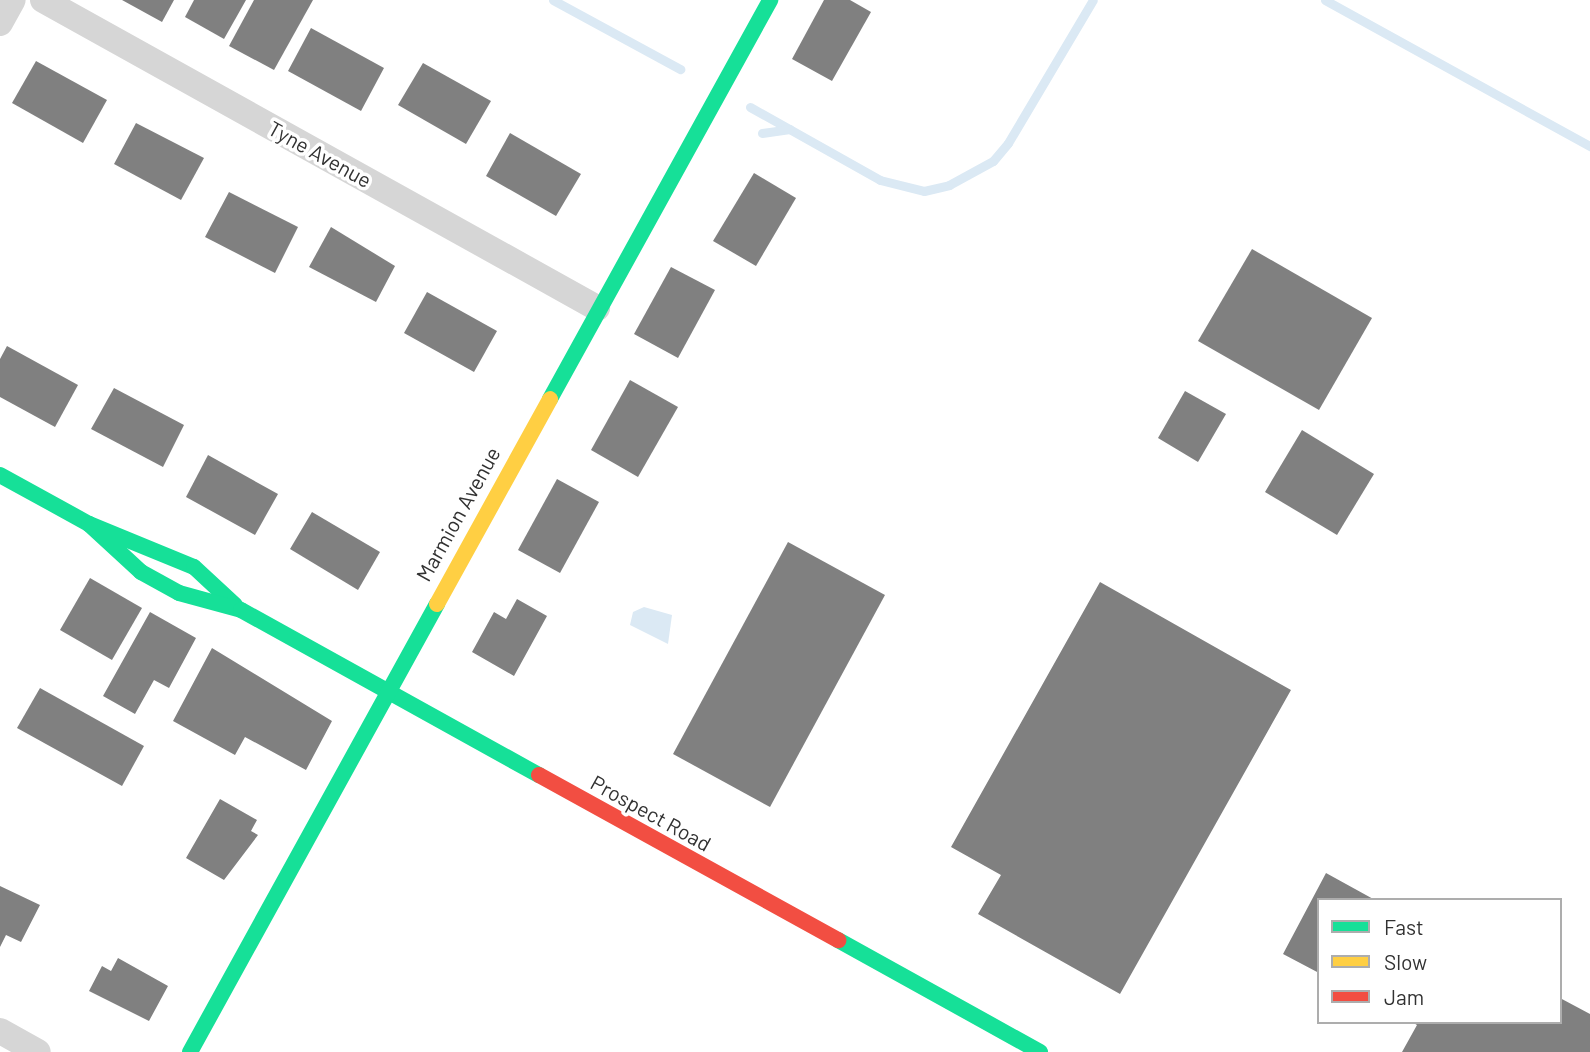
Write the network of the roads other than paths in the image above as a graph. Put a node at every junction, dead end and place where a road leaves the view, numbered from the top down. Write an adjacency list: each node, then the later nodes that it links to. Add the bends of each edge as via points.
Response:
1 (13, 0): 4 (street)
2 (43, 0): 5 (street, Tyne Avenue)
3 (770, 0): 5 (main road, Marmion Avenue)
4 (0, 23)
5 (597, 308): 9 (main road, Marmion Avenue)
6 (0, 475): 7 (main road, Prospect Road)
7 (89, 524): 8 (main road, Prospect Road, via 194,567); 8 (main road, Prospect Road, via 151,577 179,593)
8 (241, 610): 9 (main road, Prospect Road)
9 (385, 689): 12 (main road, Marmion Avenue); 13 (main road, Prospect Road)
10 (0, 1031): 11 (street)
11 (38, 1052)
12 (190, 1052)
13 (1040, 1052)

